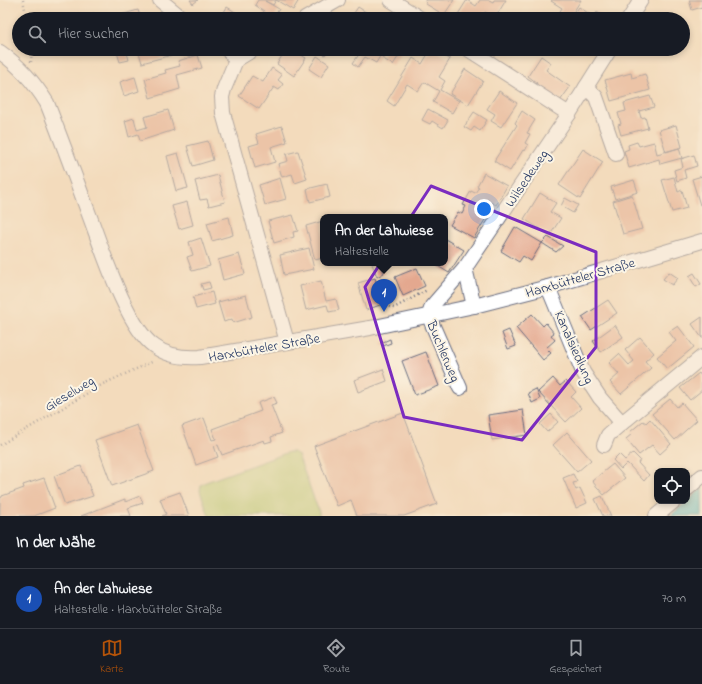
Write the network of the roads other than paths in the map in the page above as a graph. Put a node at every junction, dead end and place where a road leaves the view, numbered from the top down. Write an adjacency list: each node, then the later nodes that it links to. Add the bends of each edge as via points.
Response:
1 (160, 0): 5 (street)
2 (338, 0): 6 (street)
3 (391, 0): 7 (street)
4 (641, 0): 8 (street)
5 (175, 12)
6 (317, 12)
7 (410, 12)
8 (633, 12)
9 (0, 52): 21 (street, Harxbütteler Straße, via 25,73 47,103 125,305 136,326 154,347 183,358 200,358)
10 (231, 56): 21 (street, via 222,97 224,113)
11 (479, 56): 14 (street)
12 (606, 56): 13 (street, Wilsedeweg)
13 (586, 87): 14 (street, Wilsedeweg); 15 (street, via 596,97)
14 (569, 114): 17 (street, Wilsedeweg)
15 (616, 154)
16 (702, 241): 18 (street, Harxbütteler Straße)
17 (465, 268): 19 (street); 20 (street, Wilsedeweg, via 432,306)
18 (548, 287): 19 (street, Harxbütteler Straße); 24 (street, Kanalsiedlung, via 583,372 600,398)
19 (474, 306): 20 (street, Harxbütteler Straße)
20 (429, 315): 21 (street, Harxbütteler Straße); 23 (street, Buchlerweg)
21 (287, 342)
22 (702, 357): 24 (street)
23 (460, 388)
24 (622, 423): 25 (street, via 608,435)
25 (604, 445)
26 (702, 476): 27 (street)
27 (690, 486)
28 (670, 504): 29 (street)
29 (656, 516)

